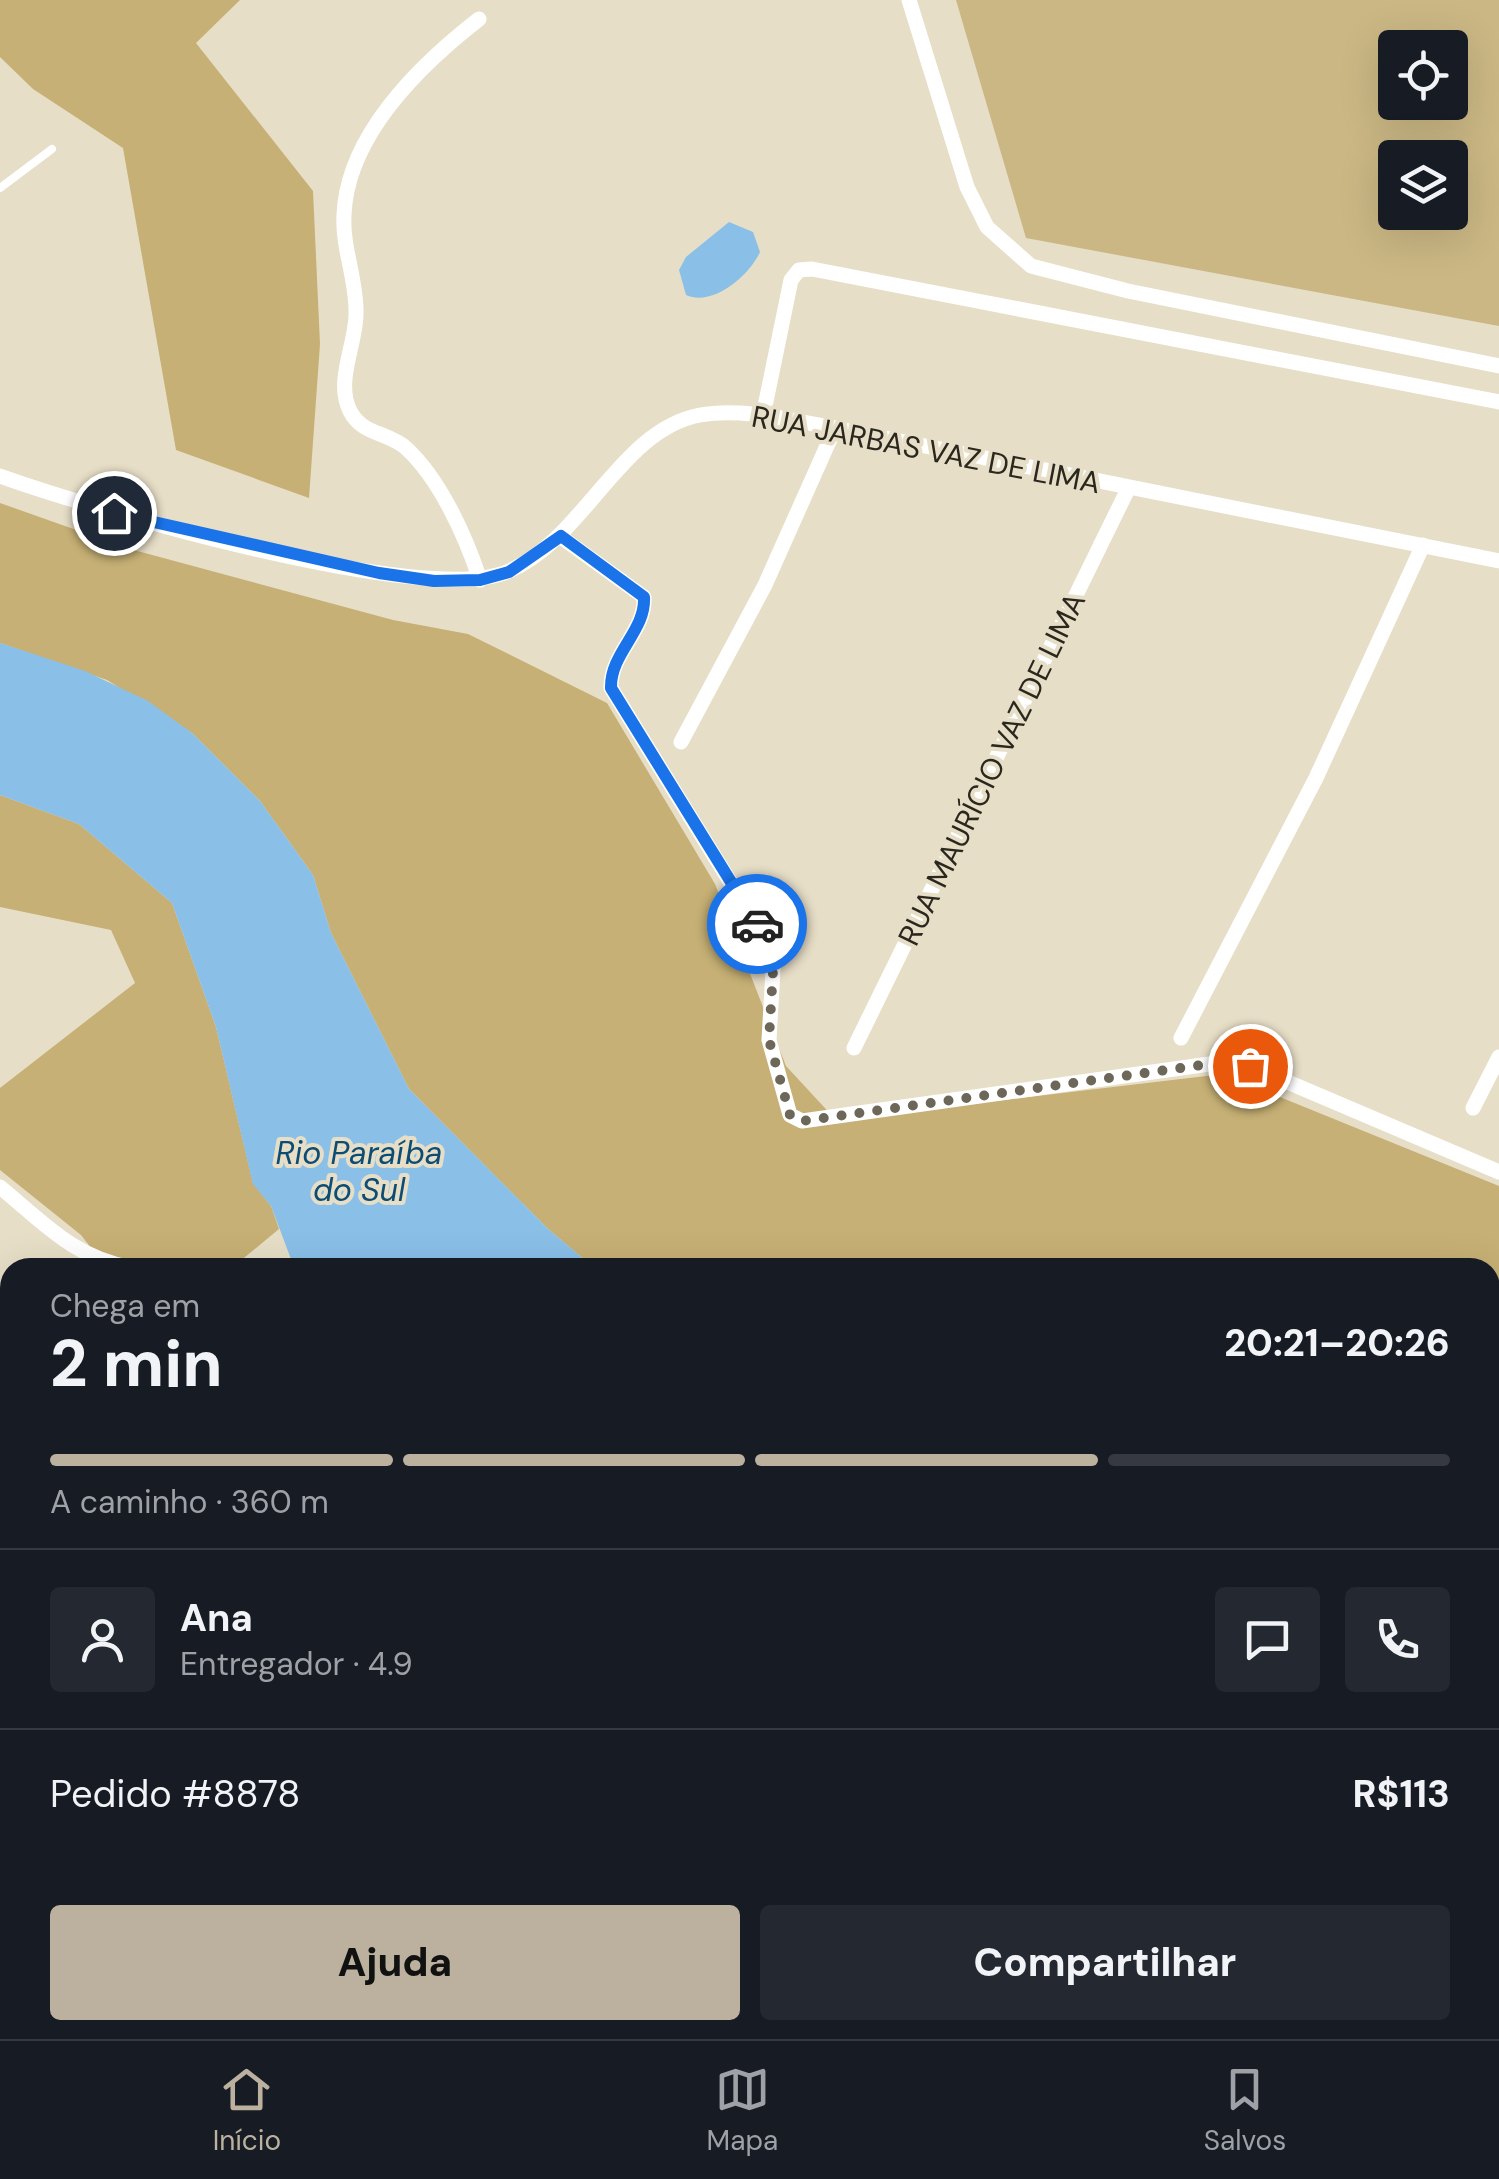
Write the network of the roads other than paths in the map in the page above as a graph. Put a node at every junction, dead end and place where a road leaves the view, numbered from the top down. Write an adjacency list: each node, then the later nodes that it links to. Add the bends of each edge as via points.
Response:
1 (909, 0): 5 (street, via 966,187 987,227 1030,266)
2 (479, 19): 14 (street, via 390,107 350,178 344,216 356,316 344,388 357,422 399,442 420,464 470,548)
3 (52, 148): 4 (lane)
4 (0, 188)
5 (1499, 366)
6 (1499, 402): 7 (street, via 812,269 798,270 791,280)
7 (763, 416): 8 (street, RUA JARBAS VAZ DE LIMA); 11 (street, RUA JARBAS VAZ DE LIMA, via 699,415 656,434)
8 (835, 428): 10 (street, RUA JARBAS VAZ DE LIMA); 15 (street, via 765,585)
9 (0, 476): 14 (street, RUA JARBAS VAZ DE LIMA, via 142,521 379,573)
10 (1128, 489): 12 (street, RUA JARBAS VAZ DE LIMA); 17 (street, RUA MAURÍCIO VAZ DE LIMA)
11 (561, 536): 14 (street, RUA JARBAS VAZ DE LIMA, via 509,572); 20 (street, via 644,597 645,613 610,672 611,688 774,953 769,1040 790,1115 802,1121 1224,1062 1250,1066)
12 (1423, 545): 13 (street, RUA JARBAS VAZ DE LIMA); 16 (street, via 1316,778)
13 (1499, 561)
14 (480, 580)
15 (681, 742)
16 (1181, 1038)
17 (854, 1048)
18 (1499, 1057): 19 (street)
19 (1474, 1108)
20 (1499, 1172)
21 (0, 1187): 22 (street)
22 (93, 1258)

